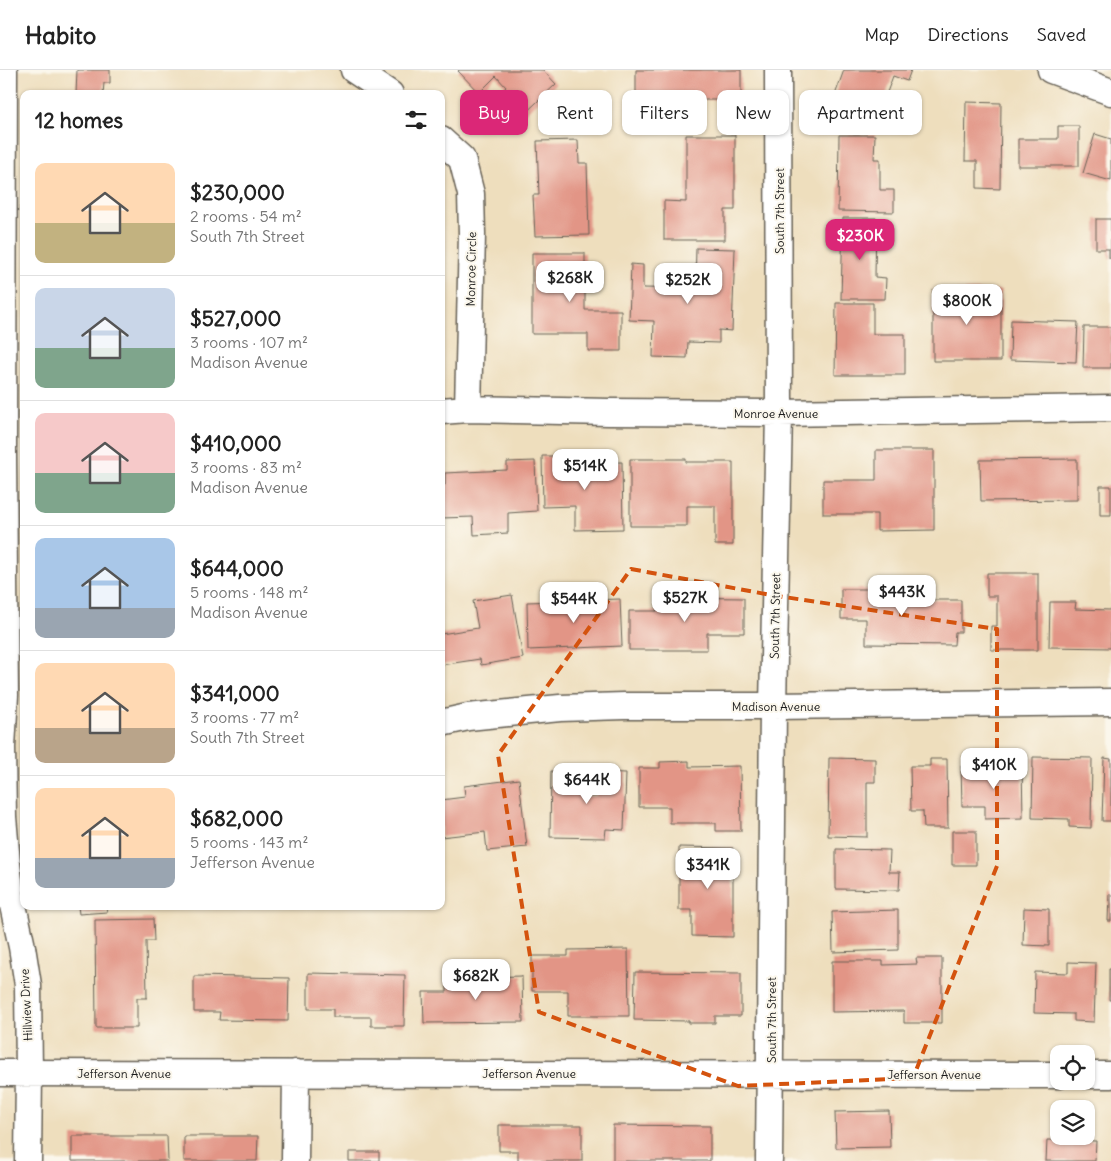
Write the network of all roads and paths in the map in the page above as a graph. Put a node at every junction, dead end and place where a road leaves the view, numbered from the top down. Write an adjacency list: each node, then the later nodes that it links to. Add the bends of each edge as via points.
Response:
1 (4, 70): 12 (street, Hillview Drive)
2 (354, 70): 5 (street)
3 (778, 70): 11 (street, South 7th Street)
4 (1051, 70): 6 (street)
5 (384, 90)
6 (1111, 92)
7 (445, 144): 9 (street, Monroe Circle, via 462,159 471,194)
8 (1111, 408): 11 (street, Monroe Avenue)
9 (468, 409): 10 (street, Monroe Avenue); 11 (street, Monroe Avenue)
10 (445, 411)
11 (779, 413): 14 (street, South 7th Street)
12 (13, 456): 16 (street, Hillview Drive, via 5,695)
13 (1111, 702): 14 (street, Madison Avenue)
14 (773, 706): 15 (street, Madison Avenue, via 560,708); 20 (street, South 7th Street)
15 (445, 722)
16 (13, 748): 18 (street, Hillview Drive, via 3,817 11,896 28,986)
17 (0, 1073): 18 (street, Jefferson Avenue)
18 (29, 1073): 19 (street, Jefferson Avenue); 24 (street, Hillview Drive)
19 (296, 1073): 20 (street, Jefferson Avenue); 25 (street)
20 (770, 1074): 21 (street, Jefferson Avenue); 26 (street, South 7th Street)
21 (1050, 1075)
22 (1095, 1075): 23 (street)
23 (1111, 1075)
24 (28, 1161)
25 (295, 1161)
26 (769, 1161)

